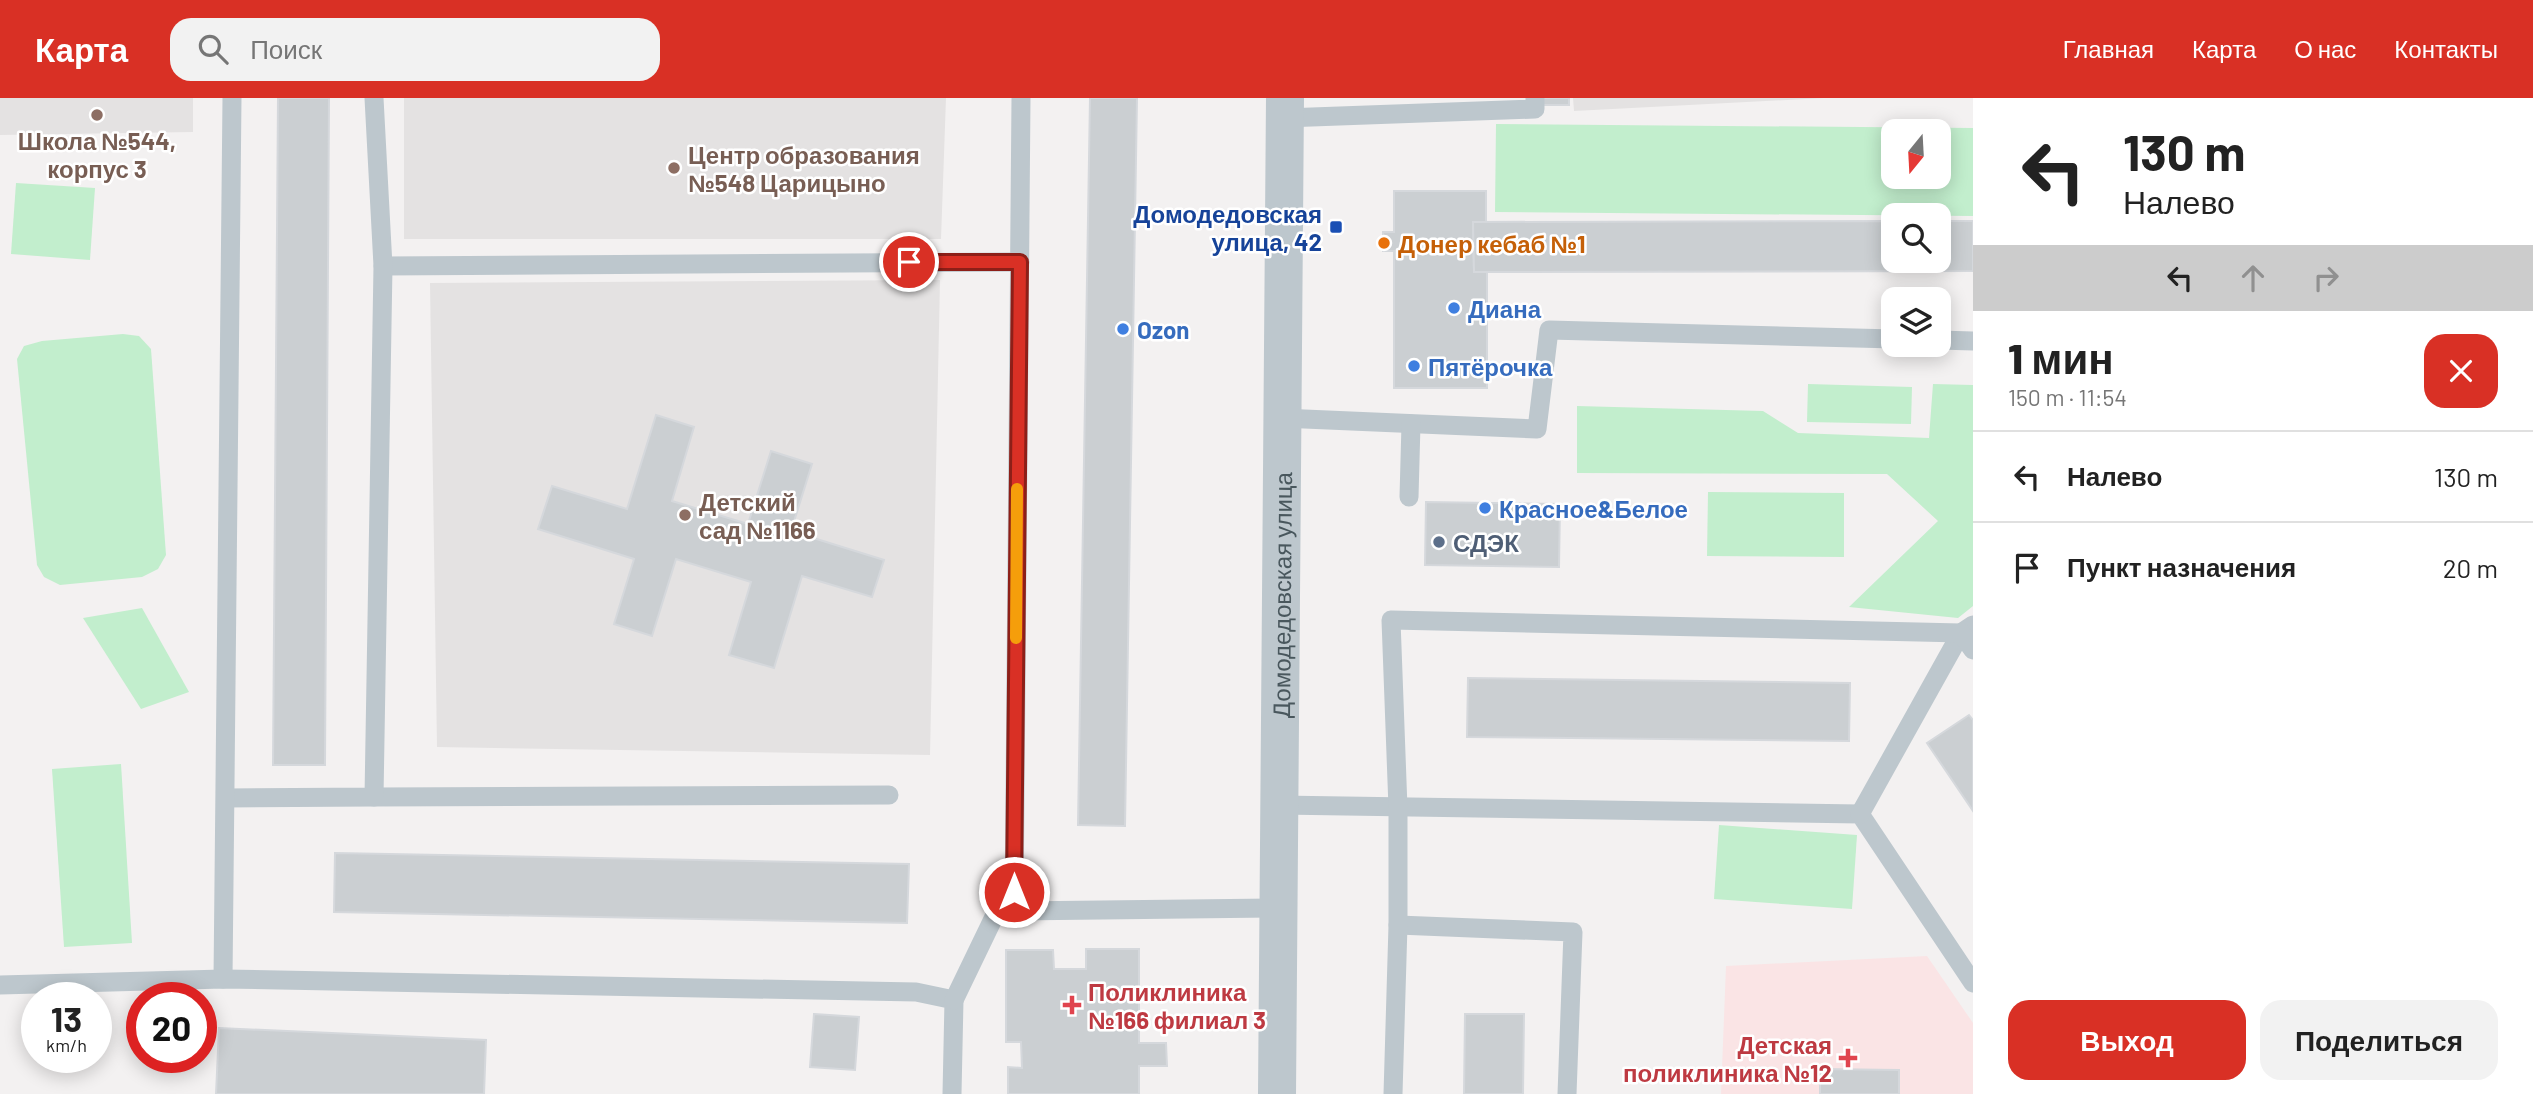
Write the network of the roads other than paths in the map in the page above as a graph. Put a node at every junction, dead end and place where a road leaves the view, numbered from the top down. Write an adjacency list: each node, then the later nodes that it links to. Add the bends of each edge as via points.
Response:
1 (232, 98): 18 (lane)
2 (374, 98): 7 (lane)
3 (1021, 98): 6 (lane)
4 (1535, 98): 5 (lane, via 1535,109)
5 (1285, 108): 11 (street, Домодедовская улица)
6 (1020, 262): 7 (lane); 23 (lane)
7 (383, 266): 17 (lane)
8 (1881, 339): 12 (lane, via 1549,330 1536,429)
9 (1951, 340): 10 (lane)
10 (1973, 341)
11 (1280, 418): 12 (lane); 19 (street, Домодедовская улица)
12 (1411, 424): 13 (lane)
13 (1409, 497)
14 (1967, 629): 15 (lane); 20 (lane, via 1391,620); 21 (lane)
15 (1973, 650)
16 (889, 795): 17 (lane)
17 (374, 797): 18 (lane)
18 (226, 798): 25 (lane)
19 (1279, 805): 20 (lane); 22 (street, Домодедовская улица)
20 (1398, 808): 21 (lane); 24 (lane)
21 (1860, 814): 26 (lane)
22 (1278, 908): 23 (lane); 30 (street, Домодедовская улица)
23 (1014, 911): 28 (lane, via 995,915)
24 (1398, 925): 31 (lane); 32 (lane, via 1573,932)
25 (223, 979): 27 (lane); 28 (lane, via 916,992)
26 (1973, 983)
27 (0, 985)
28 (954, 1000): 29 (lane)
29 (952, 1094)
30 (1277, 1094)
31 (1393, 1094)
32 (1567, 1094)

